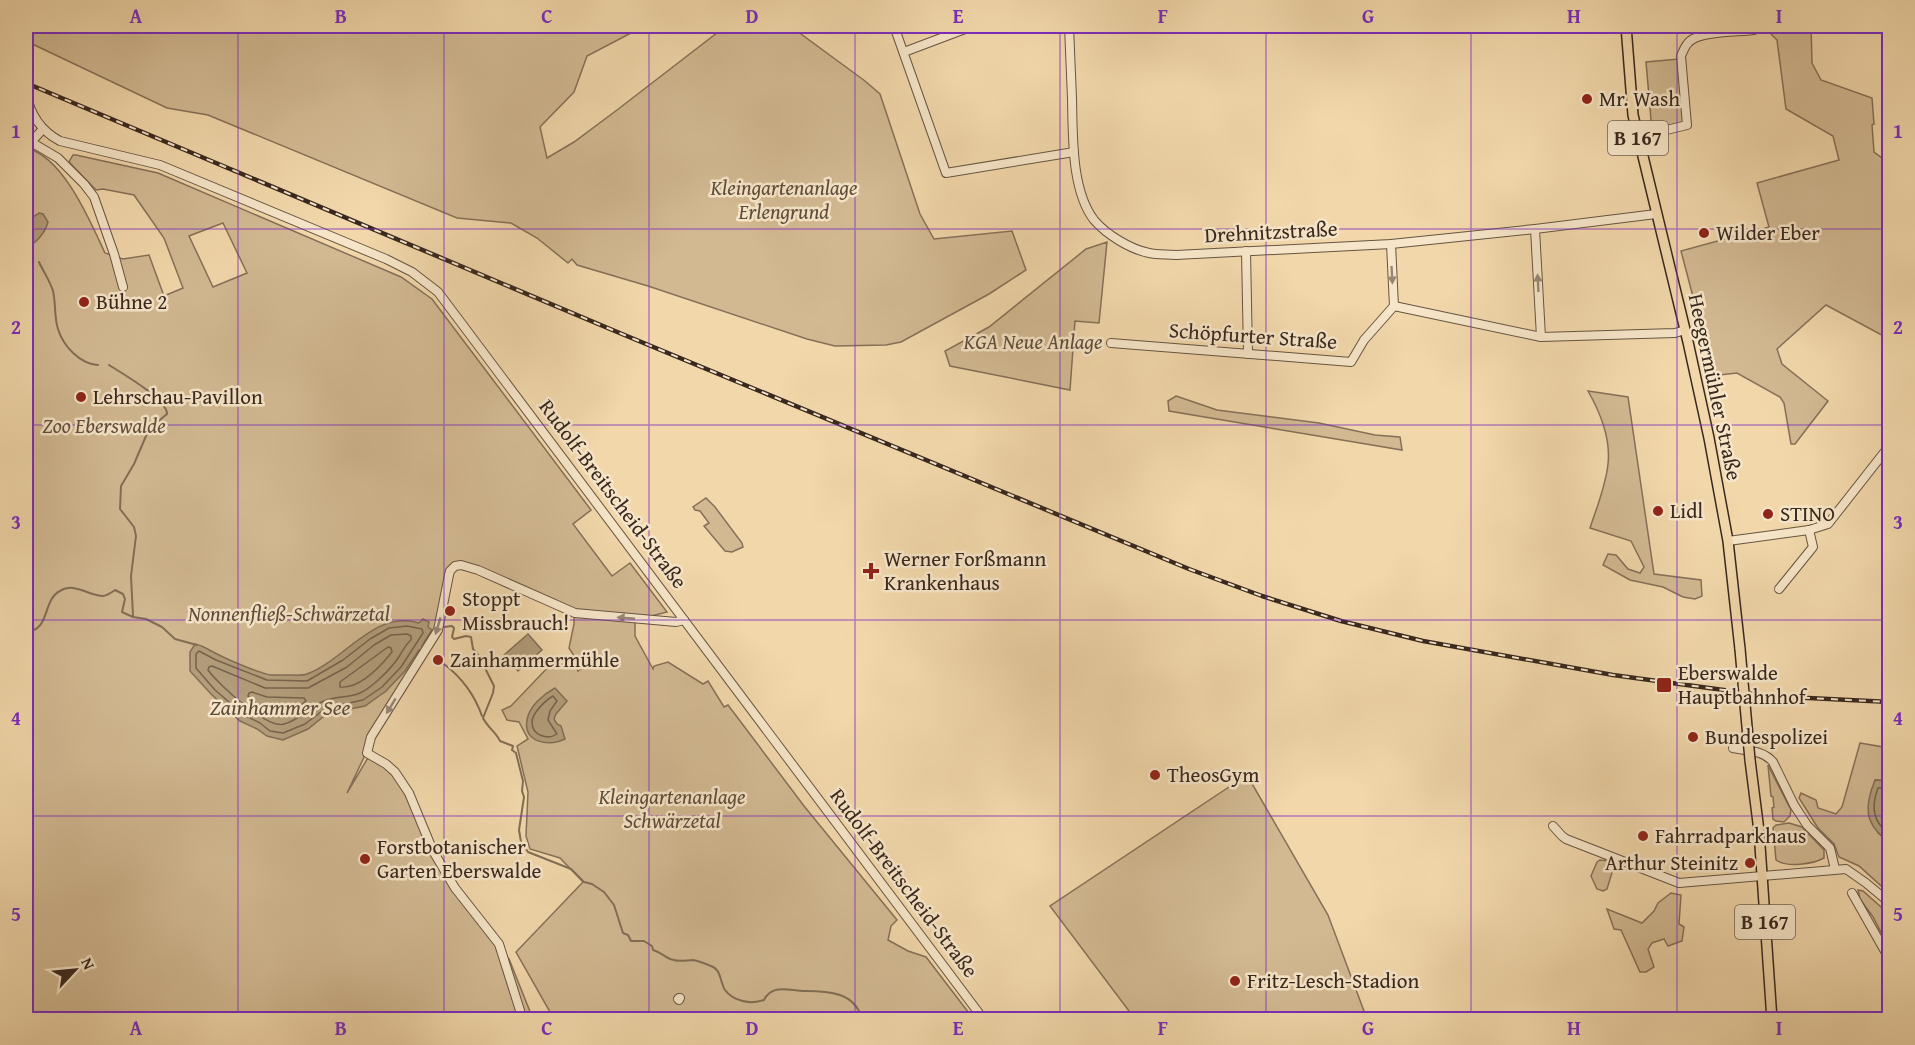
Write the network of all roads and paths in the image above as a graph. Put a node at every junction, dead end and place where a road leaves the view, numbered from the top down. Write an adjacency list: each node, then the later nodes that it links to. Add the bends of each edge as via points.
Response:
1 (894, 26): 8 (street)
2 (1020, 26): 8 (street, via 965,29)
3 (1069, 26): 15 (street, Drehnitzstraße)
4 (1121, 26): 5 (street)
5 (1284, 26)
6 (1626, 26): 11 (main road, Heegermühler Straße / B 167)
7 (1754, 30): 11 (street, via 1712,34 1695,38 1685,46 1681,56 1687,124)
8 (904, 52): 15 (street, via 946,173)
9 (26, 93): 10 (street, via 30,110)
10 (43, 129): 12 (street, Rudolf-Breitscheid-Straße); 13 (street)
11 (1638, 137): 18 (main road, Heegermühler Straße / B 167)
12 (56, 139): 14 (street, Rudolf-Breitscheid-Straße); 16 (street)
13 (28, 141): 16 (street)
14 (64, 143): 17 (street); 32 (street, Rudolf-Breitscheid-Straße, via 160,165 386,259 428,283 445,300)
15 (1074, 152): 21 (street, Drehnitzstraße, via 1085,204 1094,220 1121,241 1150,253)
16 (50, 153): 17 (street)
17 (58, 158): 22 (street, via 94,197)
18 (1656, 214): 19 (street, Drehnitzstraße); 24 (main road, Heegermühler Straße / B 167)
19 (1535, 229): 20 (street, Drehnitzstraße); 25 (street, one-way to 19)
20 (1391, 244): 21 (street, Drehnitzstraße); 23 (street, one-way to 23)
21 (1246, 252): 27 (street)
22 (123, 287)
23 (1394, 306): 25 (street); 27 (street, Schöpfurter Straße, via 1364,340 1351,362)
24 (1685, 330): 25 (street); 30 (main road, Heegermühler Straße / B 167)
25 (1541, 338)
26 (1111, 343): 27 (street, Schöpfurter Straße)
27 (1248, 354)
28 (1890, 445): 29 (street, via 1836,516 1828,524)
29 (1809, 530): 30 (street); 31 (street, via 1813,547)
30 (1728, 541): 36 (main road, Heegermühler Straße / B 167, bridge)
31 (1779, 589)
32 (684, 620): 40 (street, one-way to 40, via 575,613 478,570 455,566 450,571 438,630 373,733 367,753 395,772 454,888 499,945); 41 (street, Rudolf-Breitscheid-Straße)
33 (1733, 748): 35 (street, via 1768,756 1794,805 1830,848)
34 (1553, 825): 36 (street, via 1566,838 1679,883)
35 (1835, 869): 36 (street); 38 (street, via 1852,872)
36 (1762, 876): 42 (main road, B 167)
37 (1852, 894): 39 (street)
38 (1890, 903)
39 (1890, 960)
40 (523, 1020)
41 (984, 1020)
42 (1772, 1020)

